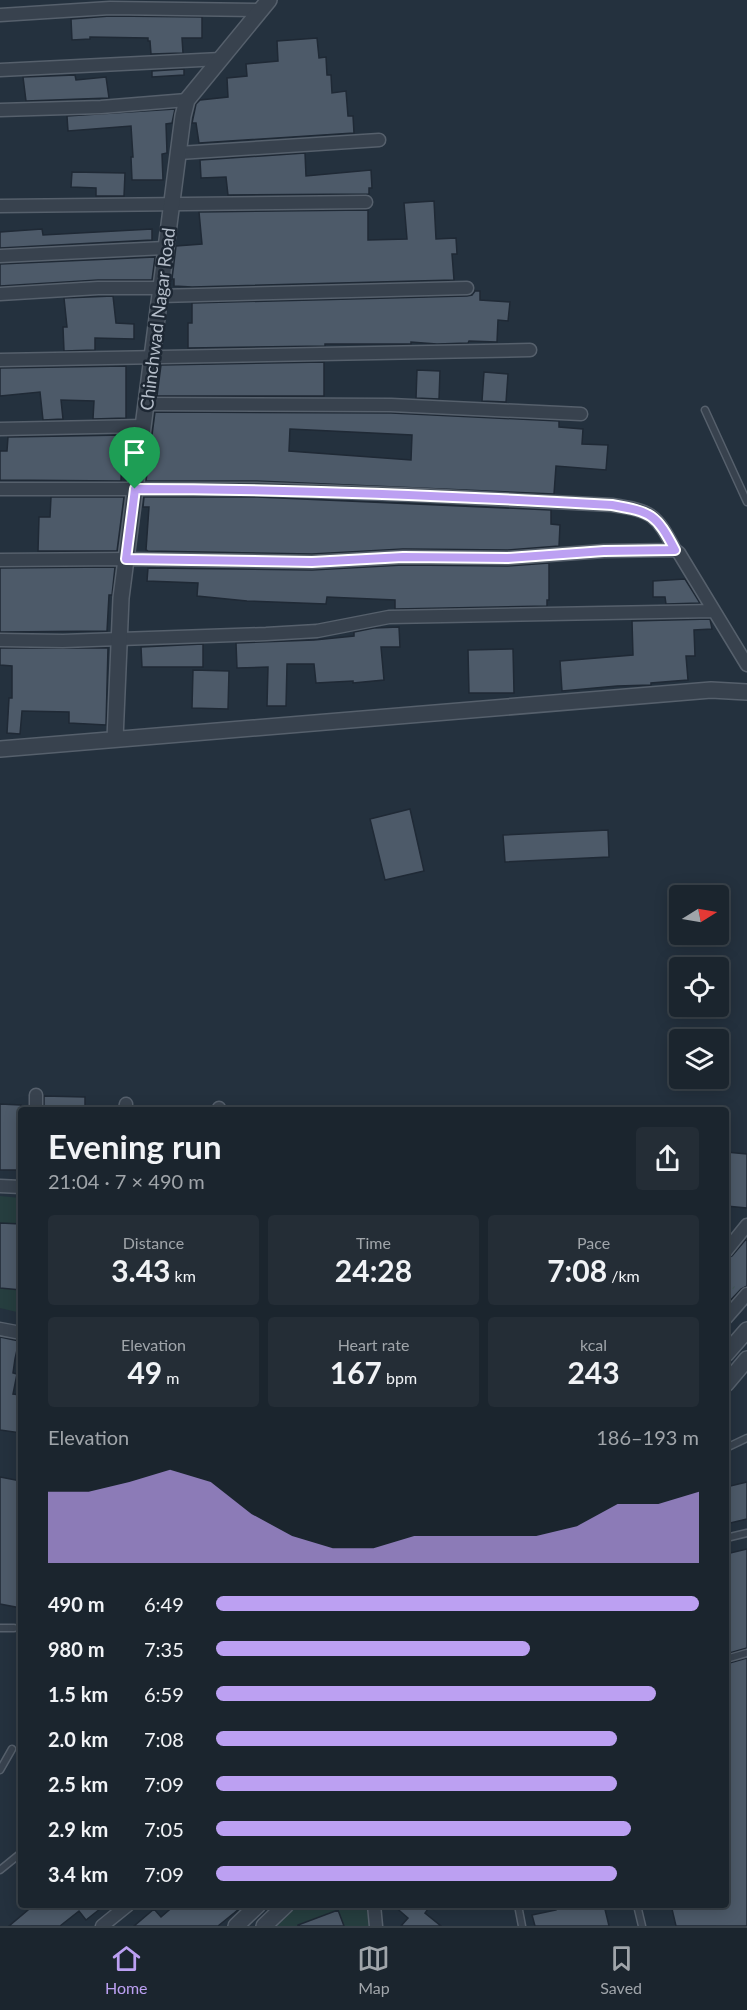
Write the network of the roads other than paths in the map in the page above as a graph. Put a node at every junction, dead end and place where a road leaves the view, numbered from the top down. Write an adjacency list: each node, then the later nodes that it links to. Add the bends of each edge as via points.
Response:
1 (266, 5): 2 (street); 3 (street, Chinchwad Nagar Road)
2 (0, 15)
3 (221, 59): 4 (street); 5 (street, Chinchwad Nagar Road)
4 (0, 70)
5 (187, 100): 6 (street); 8 (street, Chinchwad Nagar Road)
6 (0, 111)
7 (379, 140): 8 (street)
8 (179, 153): 10 (street, Chinchwad Nagar Road)
9 (366, 202): 10 (street)
10 (171, 204): 11 (street); 12 (street, Chinchwad Nagar Road)
11 (0, 206)
12 (165, 248): 13 (street); 15 (street, Chinchwad Nagar Road)
13 (0, 256)
14 (467, 288): 15 (street)
15 (159, 292): 16 (street, via 98,288); 19 (street, Chinchwad Nagar Road)
16 (0, 294)
17 (0, 349): 20 (street)
18 (530, 350): 19 (street)
19 (152, 358): 20 (street); 21 (street, Chinchwad Nagar Road)
20 (6, 360)
21 (146, 404): 23 (street, via 391,405); 24 (street, Chinchwad Nagar Road)
22 (705, 410): 28 (lane)
23 (581, 414)
24 (143, 426): 25 (street); 27 (street, Chinchwad Nagar Road)
25 (0, 429)
26 (0, 489): 27 (street)
27 (135, 489): 29 (street, via 257,489 612,505 656,518); 30 (street, Chinchwad Nagar Road)
28 (747, 502)
29 (675, 550): 30 (street, via 312,562); 32 (street)
30 (126, 559): 31 (street); 34 (street, Chinchwad Nagar Road)
31 (0, 560)
32 (714, 611): 34 (street, via 388,617 317,631); 35 (street)
33 (0, 640): 34 (street)
34 (119, 640): 37 (street, Chinchwad Nagar Road)
35 (747, 665)
36 (747, 692): 37 (street, via 711,690)
37 (115, 739): 38 (street)
38 (0, 749)
39 (36, 1095): 40 (street)
40 (36, 1107)
41 (0, 1185): 42 (street)
42 (18, 1187)
43 (747, 1225): 44 (street)
44 (729, 1247)
45 (747, 1294): 46 (street)
46 (729, 1315)
47 (0, 1329): 49 (street)
48 (747, 1330): 50 (street)
49 (18, 1332)
50 (729, 1351)
51 (747, 1359): 52 (street)
52 (729, 1380)
53 (747, 1438): 54 (lane)
54 (729, 1447)
55 (747, 1533): 56 (lane)
56 (729, 1537)
57 (0, 1628): 58 (lane)
58 (14, 1628)
59 (747, 1653): 60 (lane)
60 (729, 1658)
61 (12, 1749): 62 (lane)
62 (0, 1770)
63 (18, 1855): 64 (lane)
64 (0, 1870)
65 (124, 1908): 71 (street)
66 (255, 1908): 72 (street)
67 (283, 1908): 73 (street)
68 (374, 1908): 74 (street)
69 (519, 1908): 75 (lane)
70 (638, 1908): 76 (lane)
71 (102, 1926)
72 (236, 1926)
73 (264, 1926)
74 (376, 1926)
75 (522, 1926)
76 (642, 1926)

